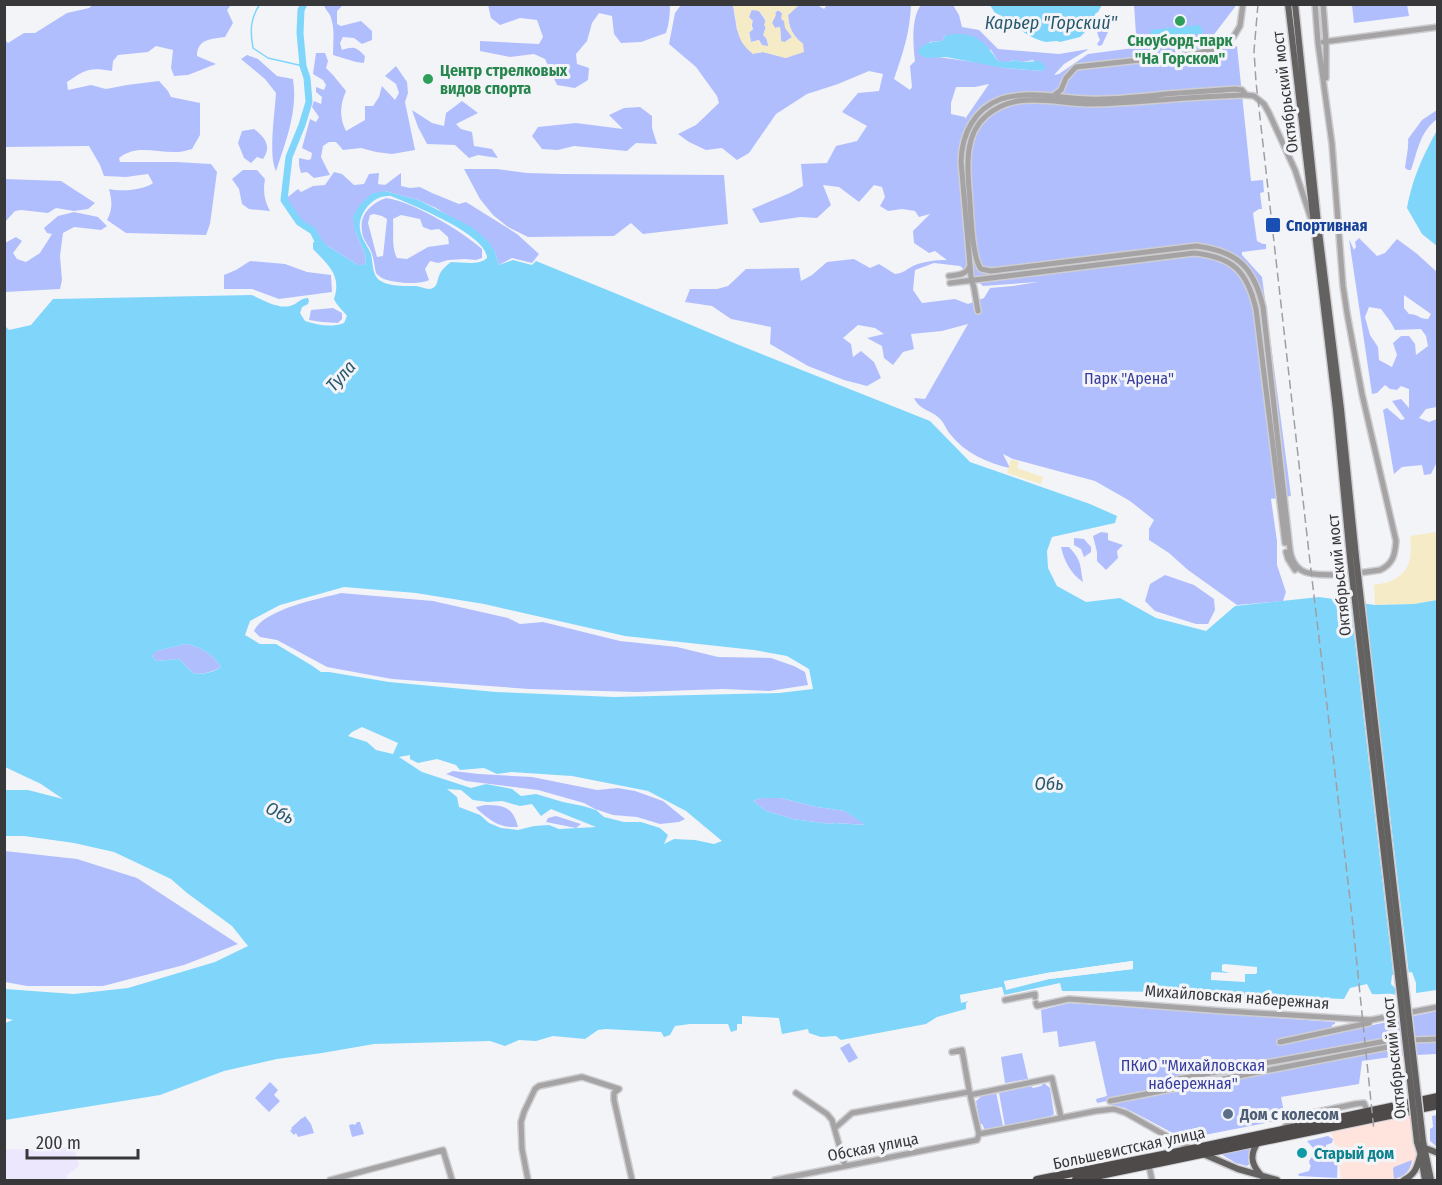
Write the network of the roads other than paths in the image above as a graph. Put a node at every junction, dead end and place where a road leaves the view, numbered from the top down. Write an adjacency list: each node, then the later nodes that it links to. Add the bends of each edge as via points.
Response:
1 (1243, 4): 9 (street, via 1240,26 1218,48 1076,67)
2 (1288, 4): 13 (main road, Октябрьский мост)
3 (1295, 4): 23 (main road, Октябрьский мост, via 1341,409)
4 (1315, 4): 8 (street)
5 (1323, 4): 7 (street)
6 (1437, 27): 7 (street)
7 (1326, 42): 8 (street); 15 (street, via 1346,286 1356,354 1398,537 1397,556 1389,569 1375,574 1321,578 1302,575 1292,567 1286,551 1256,309 1248,283 1222,258 1194,253)
8 (1318, 43): 15 (street, via 1332,144 1347,313 1396,541 1394,557 1387,566 1374,571 1314,575 1295,565 1288,539 1263,308 1253,277 1235,258 1211,248 1196,246)
9 (1063, 85): 10 (street); 12 (street)
10 (1052, 96): 11 (street); 12 (street)
11 (1032, 97): 12 (street); 14 (street, via 1003,105 985,116 975,131 965,176)
12 (1068, 100): 13 (street, via 1128,104 1173,96 1254,96 1269,113)
13 (1314, 225): 23 (main road, Октябрьский мост)
14 (970, 232): 16 (street); 17 (street)
15 (1140, 256): 18 (street)
16 (976, 259): 17 (street); 18 (street)
17 (974, 274): 18 (street); 19 (street); 19 (street, via 965,273); 21 (street)
18 (986, 274): 21 (street)
19 (962, 278): 20 (street); 21 (street)
20 (949, 280)
21 (974, 288): 22 (street)
22 (978, 311)
23 (1353, 558): 42 (main road, Октябрьский мост, bridge)
24 (1005, 1000): 25 (street, Михайловская набережная, via 1035,994 1037,1006 1069,999 1371,1020)
25 (1437, 1006)
26 (1371, 1020): 28 (street, Михайловская набережная)
27 (1437, 1039): 31 (street, via 1386,1041)
28 (1280, 1042)
29 (1388, 1047): 35 (street)
30 (952, 1052): 33 (street, via 962,1050)
31 (1178, 1079)
32 (796, 1093): 39 (street, via 827,1114)
33 (970, 1094): 37 (street, via 1052,1078); 39 (street, via 852,1113); 40 (street)
34 (1437, 1097): 43 (highway, Большевистская улица)
35 (1110, 1101)
36 (1437, 1105): 41 (highway, Большевистская улица)
37 (1061, 1117): 38 (street, Обская улица, via 1114,1109); 40 (street, Обская улица)
38 (1136, 1118): 43 (street); 46 (street, via 1170,1143)
39 (835, 1128): 49 (street)
40 (978, 1137): 49 (street, Обская улица)
41 (1258, 1141): 45 (highway, Большевистская улица); 47 (main road, via 1252,1154)
42 (1421, 1146): 44 (main road); 61 (main road, via 1417,1169); 62 (main road); 63 (main road)
43 (1193, 1149): 45 (main road); 46 (highway, Большевистская улица)
44 (1437, 1153)
45 (1202, 1154): 48 (highway, Большевистская улица); 50 (main road)
46 (1164, 1155): 57 (highway, Большевистская улица)
47 (1253, 1165): 50 (main road); 51 (main road)
48 (1149, 1166): 58 (highway, Большевистская улица); 59 (street)
49 (845, 1167): 56 (street, Обская улица)
50 (1244, 1172): 51 (main road)
51 (1264, 1177): 60 (main road)
52 (330, 1180): 53 (street, via 443,1150)
53 (452, 1180)
54 (528, 1180): 55 (street, via 521,1122 535,1089 586,1078 619,1089 614,1100)
55 (632, 1180)
56 (775, 1180)
57 (1037, 1180)
58 (1076, 1180)
59 (1152, 1180)
60 (1277, 1180)
61 (1404, 1180)
62 (1425, 1180)
63 (1431, 1180)

